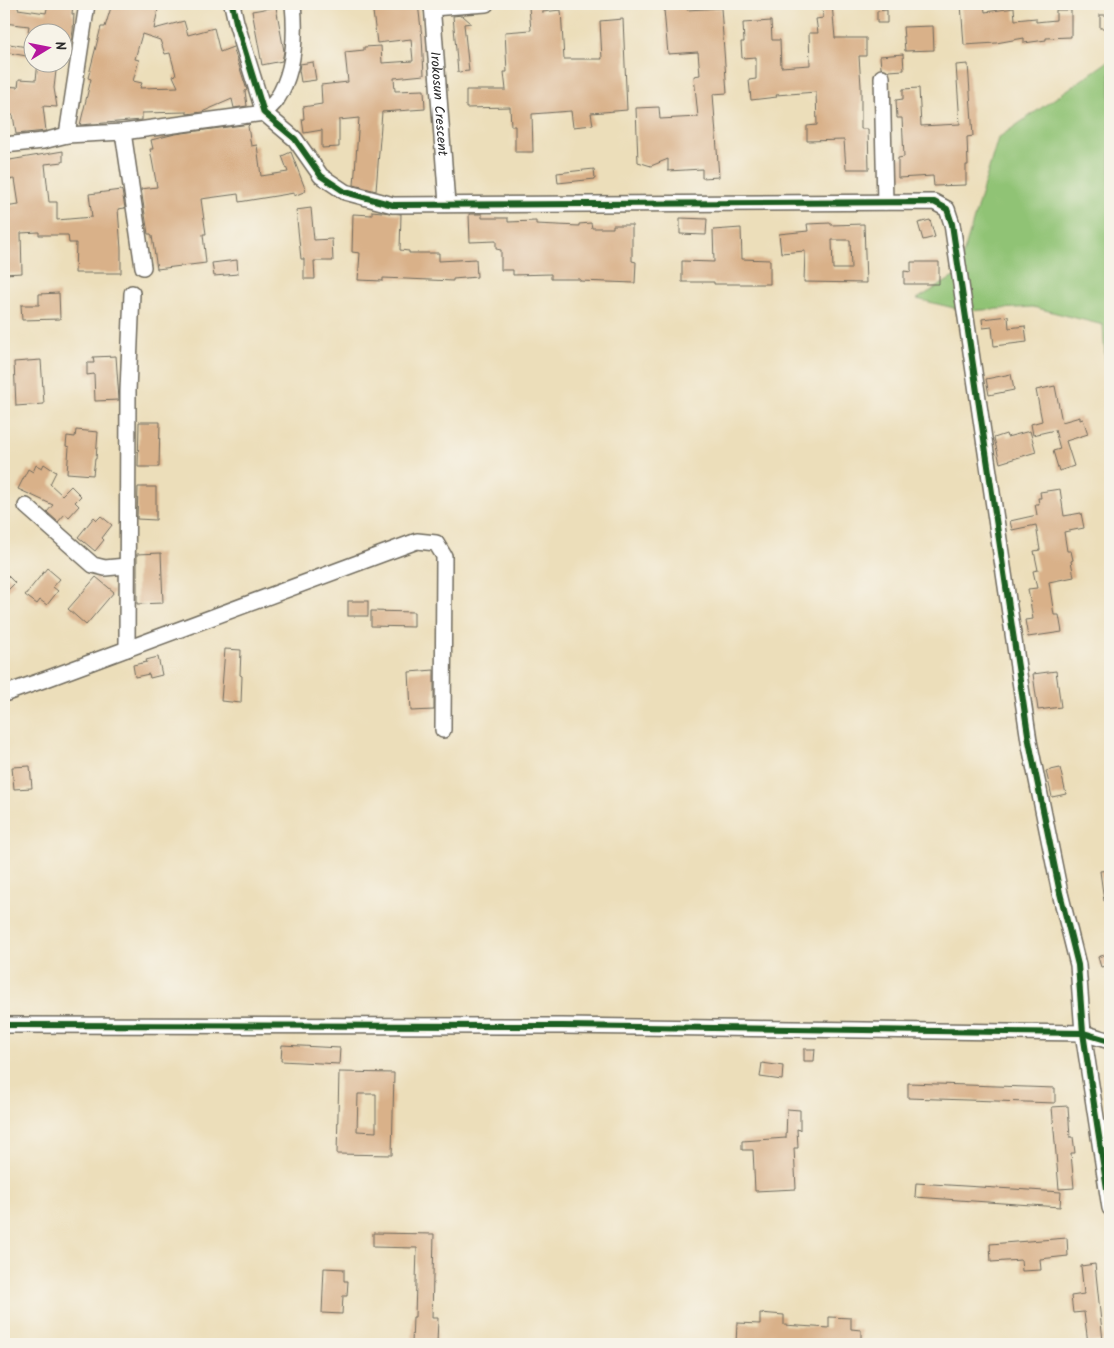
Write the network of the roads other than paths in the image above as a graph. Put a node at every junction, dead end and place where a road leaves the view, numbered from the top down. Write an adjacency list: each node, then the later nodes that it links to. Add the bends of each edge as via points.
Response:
1 (87, 4): 9 (street)
2 (232, 4): 7 (street)
3 (293, 4): 7 (street, via 294,50 286,80)
4 (486, 4): 5 (street)
5 (432, 6): 12 (street, Irokosun Crescent)
6 (882, 77): 11 (street)
7 (264, 114): 8 (street); 12 (street, via 296,139 321,176 345,192 393,205)
8 (123, 132): 9 (street); 13 (street)
9 (67, 136): 10 (street)
10 (4, 145)
11 (885, 202): 12 (street); 21 (street, via 934,202 947,210 952,224 1029,741 1078,965)
12 (447, 204)
13 (143, 267)
14 (132, 293): 16 (street)
15 (26, 506): 16 (street, via 93,565 105,568)
16 (126, 566): 17 (street)
17 (127, 649): 18 (street); 19 (street, via 417,541 436,543 444,556)
18 (4, 694)
19 (443, 730)
20 (4, 1026): 21 (street, via 562,1026)
21 (1083, 1033): 22 (street); 23 (street)
22 (1110, 1041)
23 (1110, 1208)

